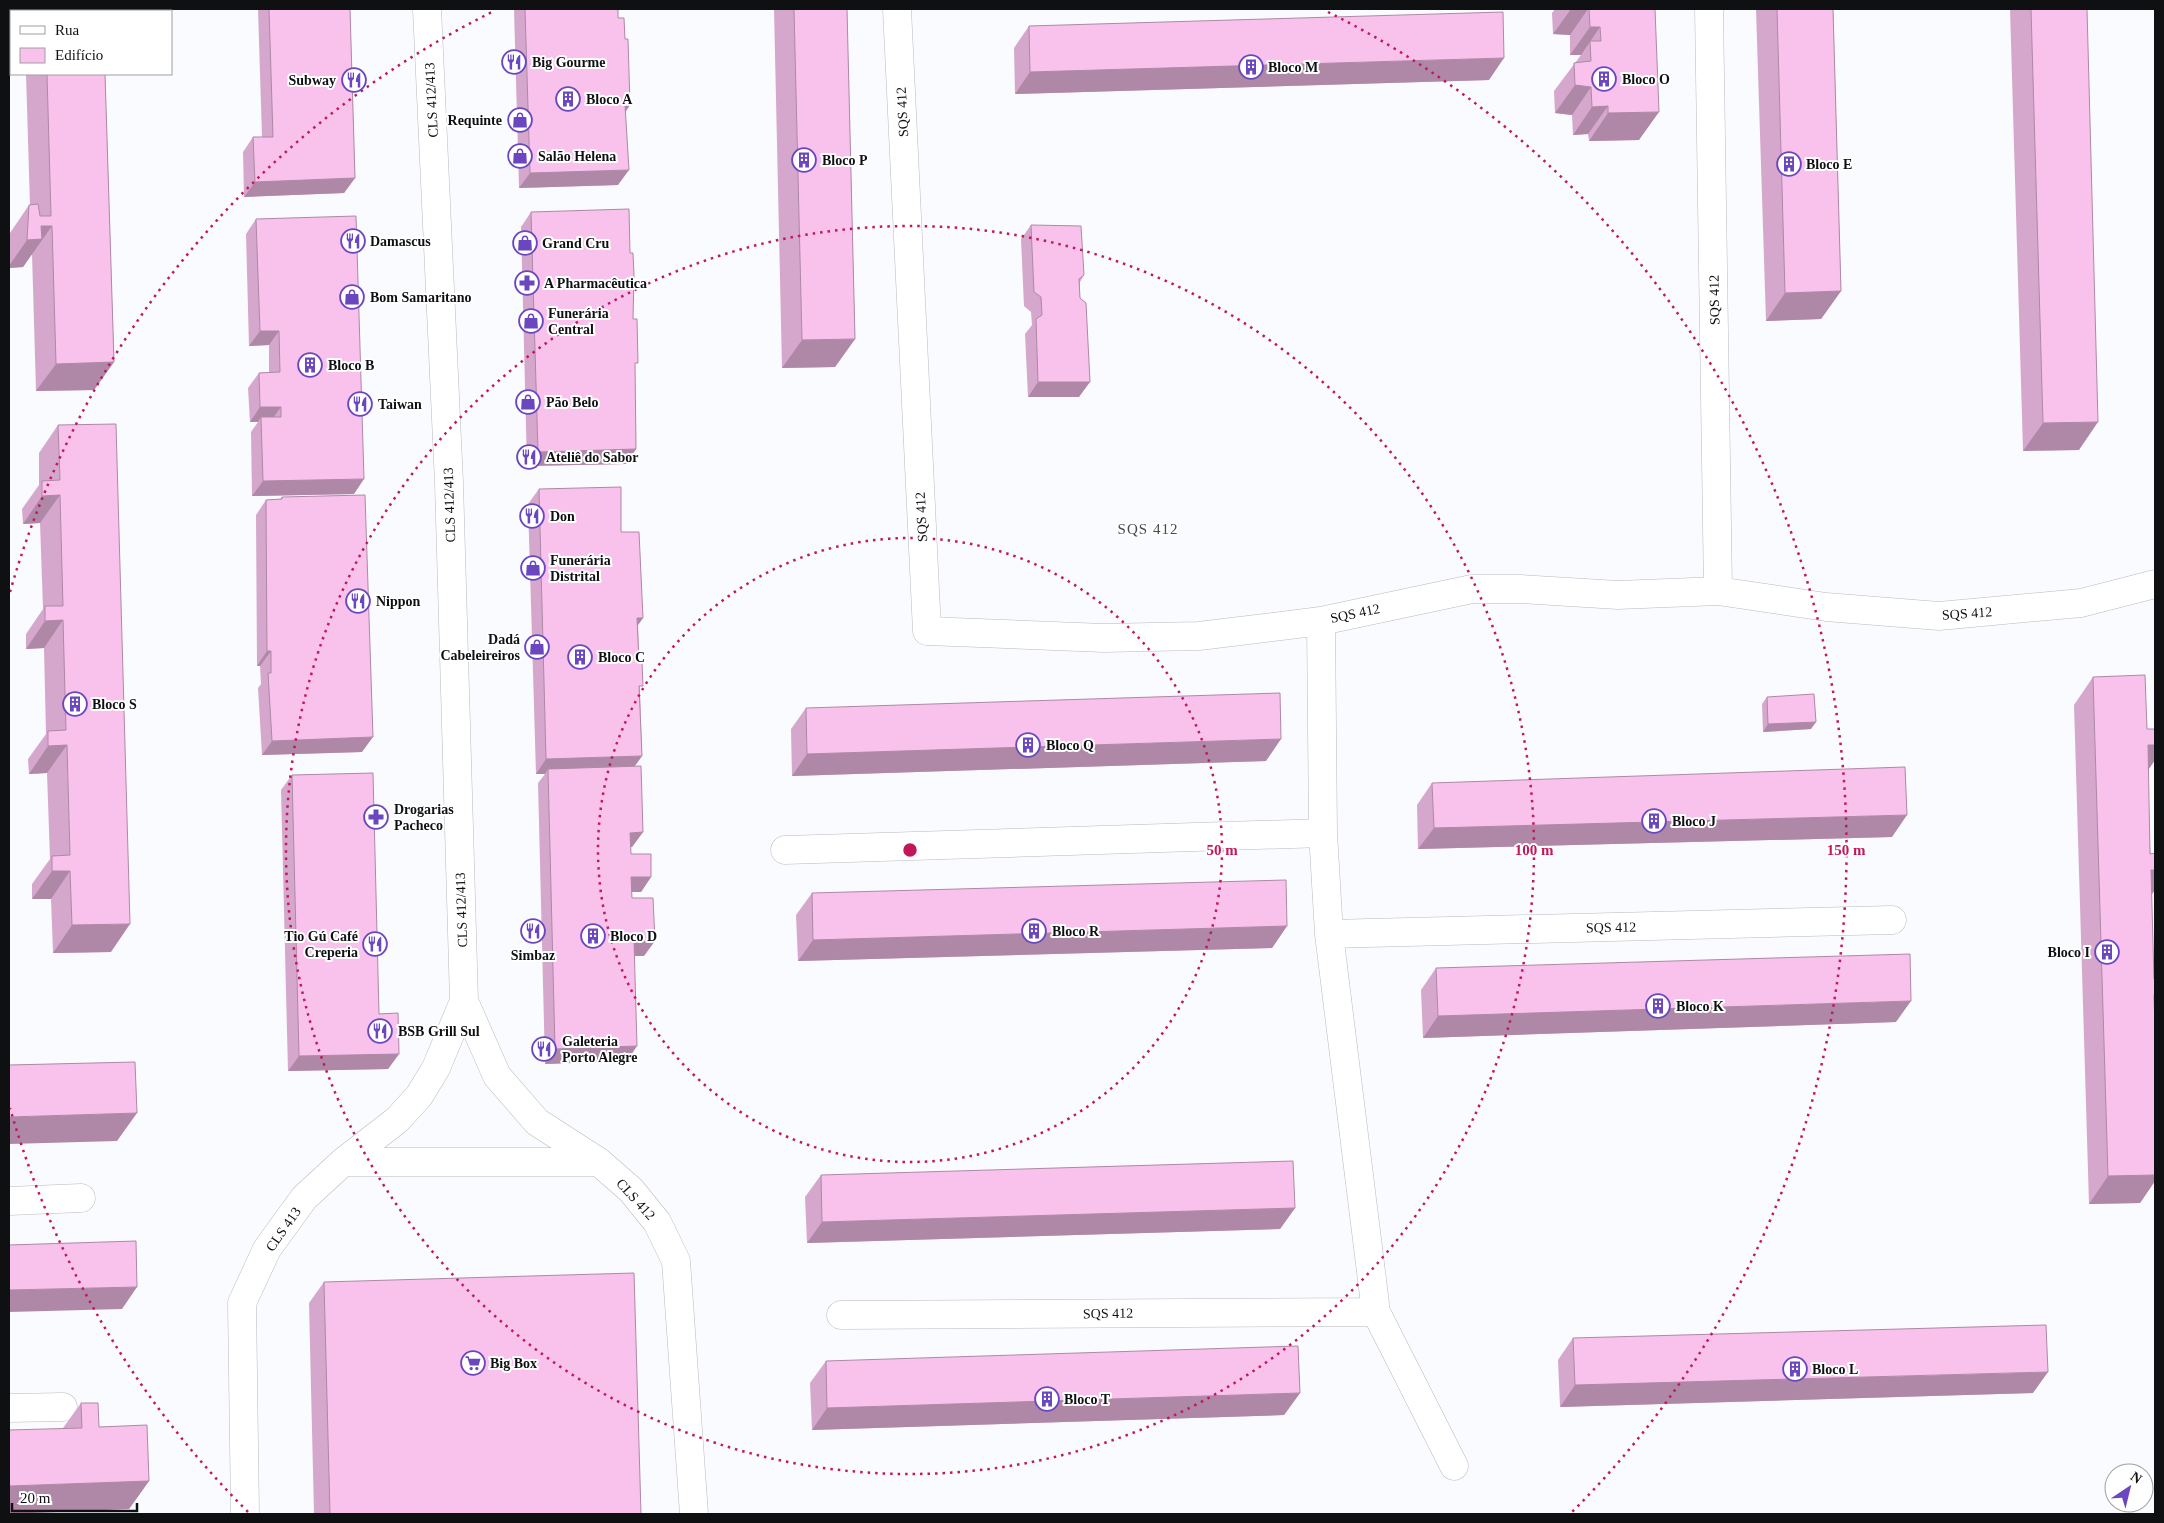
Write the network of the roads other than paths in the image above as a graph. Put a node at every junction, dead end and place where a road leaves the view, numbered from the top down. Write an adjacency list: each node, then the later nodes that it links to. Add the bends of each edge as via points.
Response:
1 (427, 9): 11 (street, CLS 412/413, via 449,493)
2 (897, 9): 6 (street, SQS 412, via 927,630 1104,638 1199,636)
3 (1709, 9): 5 (street, SQS 412)
4 (2155, 584): 5 (street, SQS 412, via 2081,603 1939,616 1826,607)
5 (1718, 591): 6 (street, SQS 412, via 1618,595 1472,589)
6 (1321, 620): 7 (street, SQS 412)
7 (1323, 833): 8 (street); 10 (street, SQS 412)
8 (785, 850)
9 (1892, 920): 10 (street, SQS 412)
10 (1329, 934): 16 (street, SQS 412)
11 (464, 1001): 12 (street, CLS 413, via 436,1068 419,1096 397,1120); 13 (street, CLS 412, via 498,1076 537,1122)
12 (343, 1162): 13 (street); 21 (street, CLS 413, via 299,1205 267,1249 242,1303)
13 (599, 1162): 22 (street, CLS 412, via 631,1190 657,1222 676,1261)
14 (80, 1198): 15 (street)
15 (9, 1201)
16 (1376, 1312): 17 (street, SQS 412); 20 (street, SQS 412)
17 (841, 1315)
18 (63, 1406): 19 (street)
19 (9, 1408)
20 (1454, 1466)
21 (245, 1514)
22 (694, 1514)

